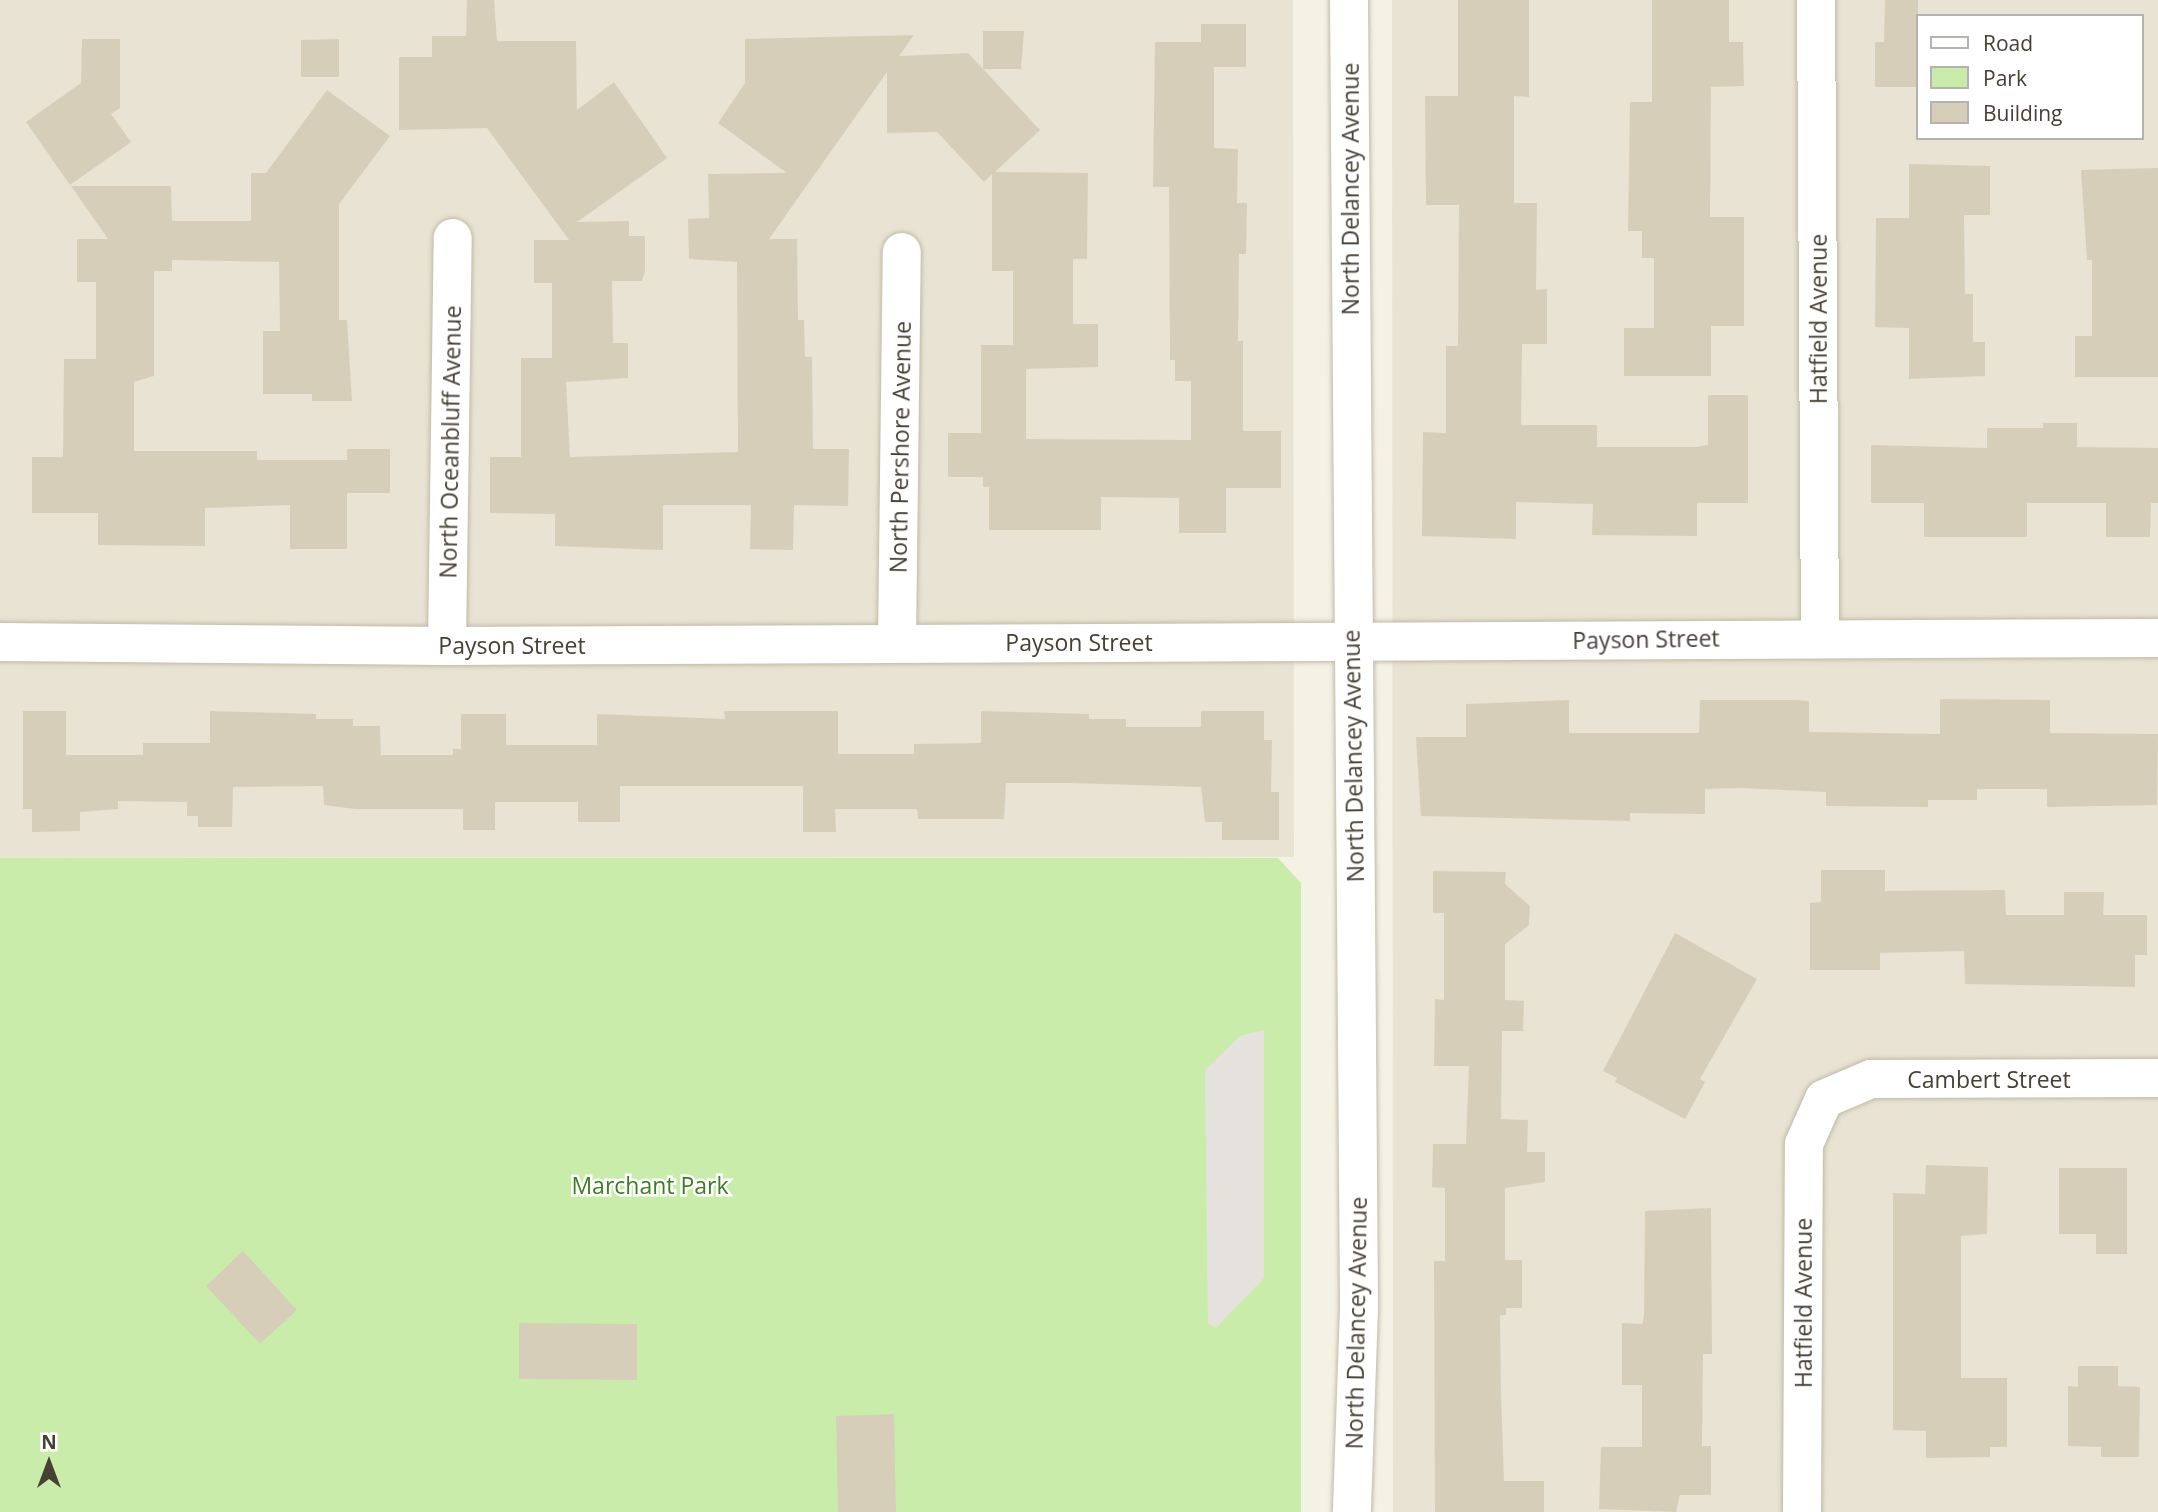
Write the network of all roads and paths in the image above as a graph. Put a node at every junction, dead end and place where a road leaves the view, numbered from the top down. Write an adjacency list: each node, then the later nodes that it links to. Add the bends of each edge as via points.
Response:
1 (1349, 0): 9 (street, North Delancey Avenue)
2 (1816, 0): 5 (street, Hatfield Avenue)
3 (453, 238): 10 (street, North Oceanbluff Avenue)
4 (902, 252): 8 (street, North Pershore Avenue)
5 (1819, 638): 6 (street, Payson Street); 9 (street, Payson Street)
6 (2158, 638)
7 (0, 642): 10 (street, Payson Street)
8 (897, 642): 9 (street, Payson Street); 10 (street, Payson Street)
9 (1352, 642): 13 (street, North Delancey Avenue, via 1359,1308)
10 (447, 646)
11 (2158, 1078): 12 (street, Cambert Street, via 1871,1079)
12 (1824, 1099): 14 (street, Hatfield Avenue, via 1804,1144)
13 (1352, 1512)
14 (1802, 1512)

